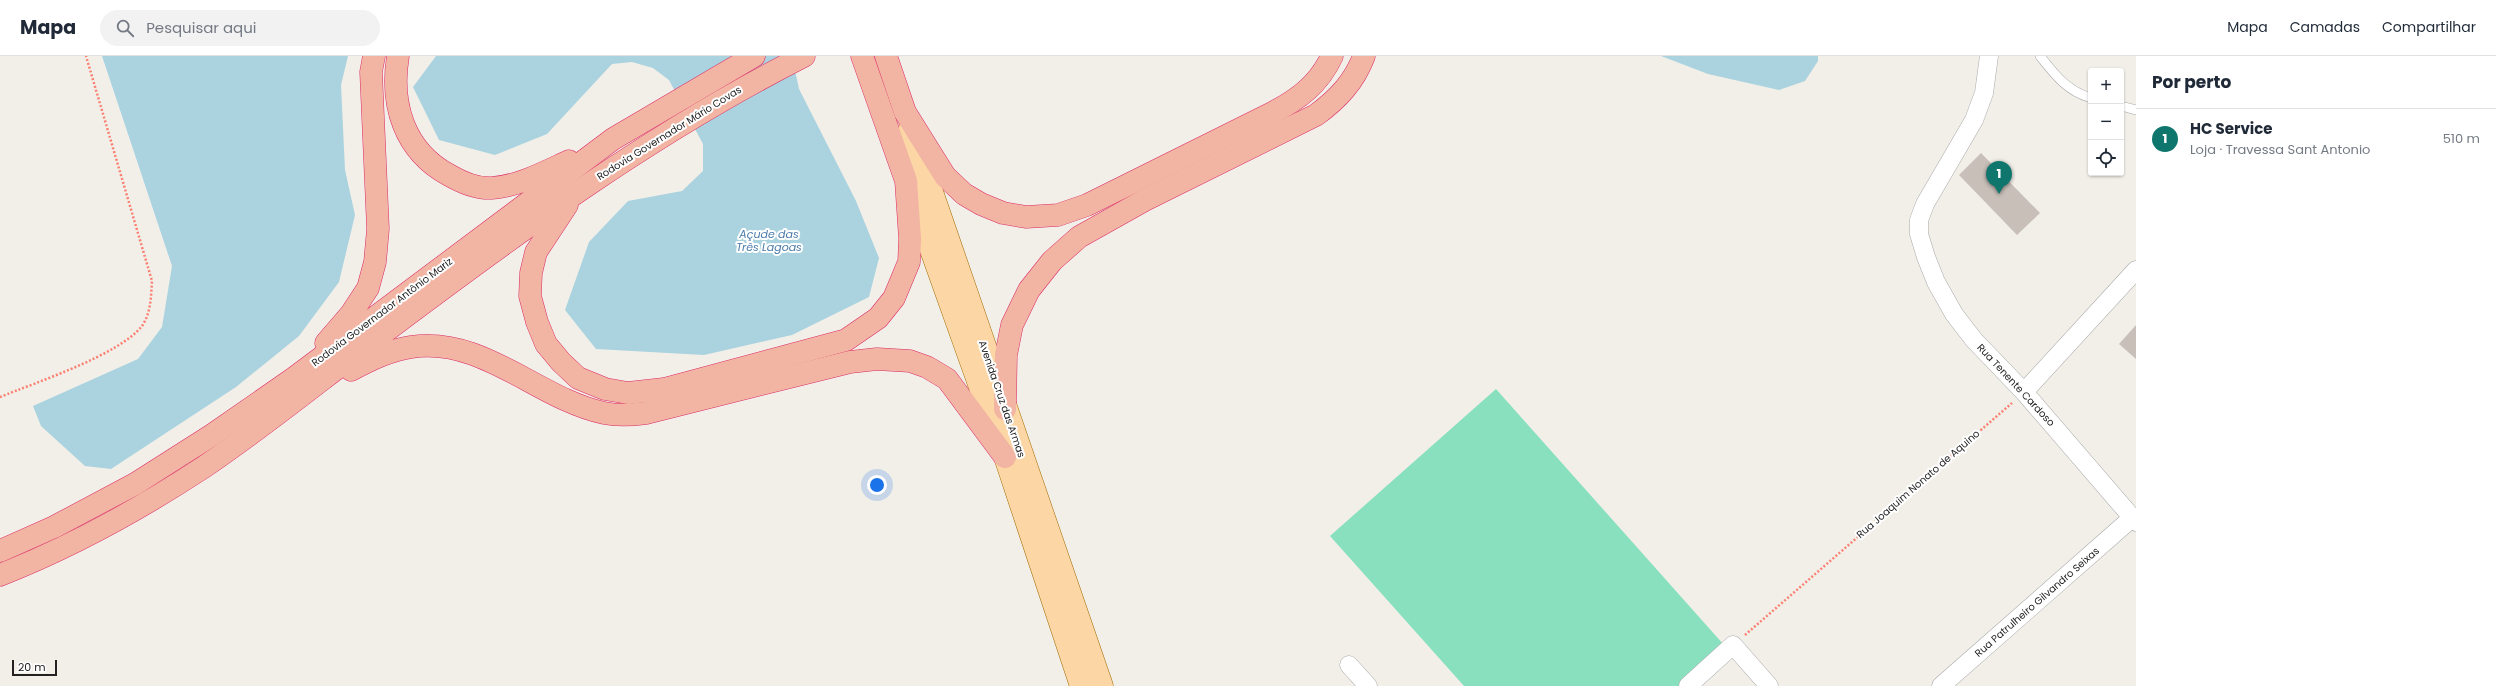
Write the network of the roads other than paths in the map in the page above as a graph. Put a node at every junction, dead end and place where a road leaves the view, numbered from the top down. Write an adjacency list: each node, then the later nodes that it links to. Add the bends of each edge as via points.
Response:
1 (374, 56): 19 (highway, via 371,72 378,229 375,262 368,288)
2 (398, 56): 15 (highway, via 394,79 396,99 407,134 418,152 437,169 474,186 491,188 515,184)
3 (754, 56): 15 (highway, Rodovia Governador Antônio Mariz)
4 (804, 56): 17 (highway, Rodovia Governador Mário Covas, via 738,89 656,138)
5 (862, 56): 16 (highway)
6 (886, 56): 14 (highway)
7 (1332, 56): 14 (highway, via 1318,82 1296,100 1058,216 1026,217 1003,213 964,194 945,176)
8 (1364, 56): 21 (highway, via 1347,88 1333,103 1316,115 1144,200 1079,237 1052,261 1029,290 1012,325 1006,355)
9 (1988, 56): 20 (street, Rua Tenente Cardoso, via 1984,92 1974,120 1925,204 1919,220 1919,234 1936,282 1954,314 1974,340)
10 (2040, 56): 11 (lane, via 2061,83)
11 (2088, 97)
12 (2124, 107): 13 (lane)
13 (2136, 110)
14 (905, 112): 21 (main road, Avenida Cruz das Armas)
15 (613, 139): 19 (highway, Rodovia Governador Antônio Mariz)
16 (906, 181): 17 (highway, via 909,262 894,298 878,318 864,330 846,340 672,387 628,393 605,390 578,378 560,362 546,344 530,296 531,272 536,252 550,228); 22 (main road, Avenida Cruz das Armas)
17 (578, 191): 19 (highway, Rodovia Governador Antônio Mariz)
18 (2136, 270): 20 (street)
19 (298, 387): 22 (highway, via 383,354 411,347 439,346 491,362 579,405 604,413 627,415 646,413 850,362 877,359 910,360 927,366 947,379); 24 (highway, Rodovia Governador Antônio Mariz, via 212,435 135,484 54,527); 25 (highway, Rodovia Governador Antônio Mariz, via 205,466 106,525)
20 (2024, 392): 23 (street, Rua Tenente Cardoso)
21 (1005, 409): 28 (main road, Avenida Cruz das Armas)
22 (1005, 457): 27 (main road, Avenida Cruz das Armas)
23 (2134, 520): 32 (street, Rua Patrulheiro Gilvandro Seixas)
24 (0, 551)
25 (0, 575)
26 (1349, 665): 29 (street)
27 (1082, 686)
28 (1102, 686)
29 (1368, 686)
30 (1688, 686): 31 (street, via 1733,646)
31 (1769, 686)
32 (1941, 686)

